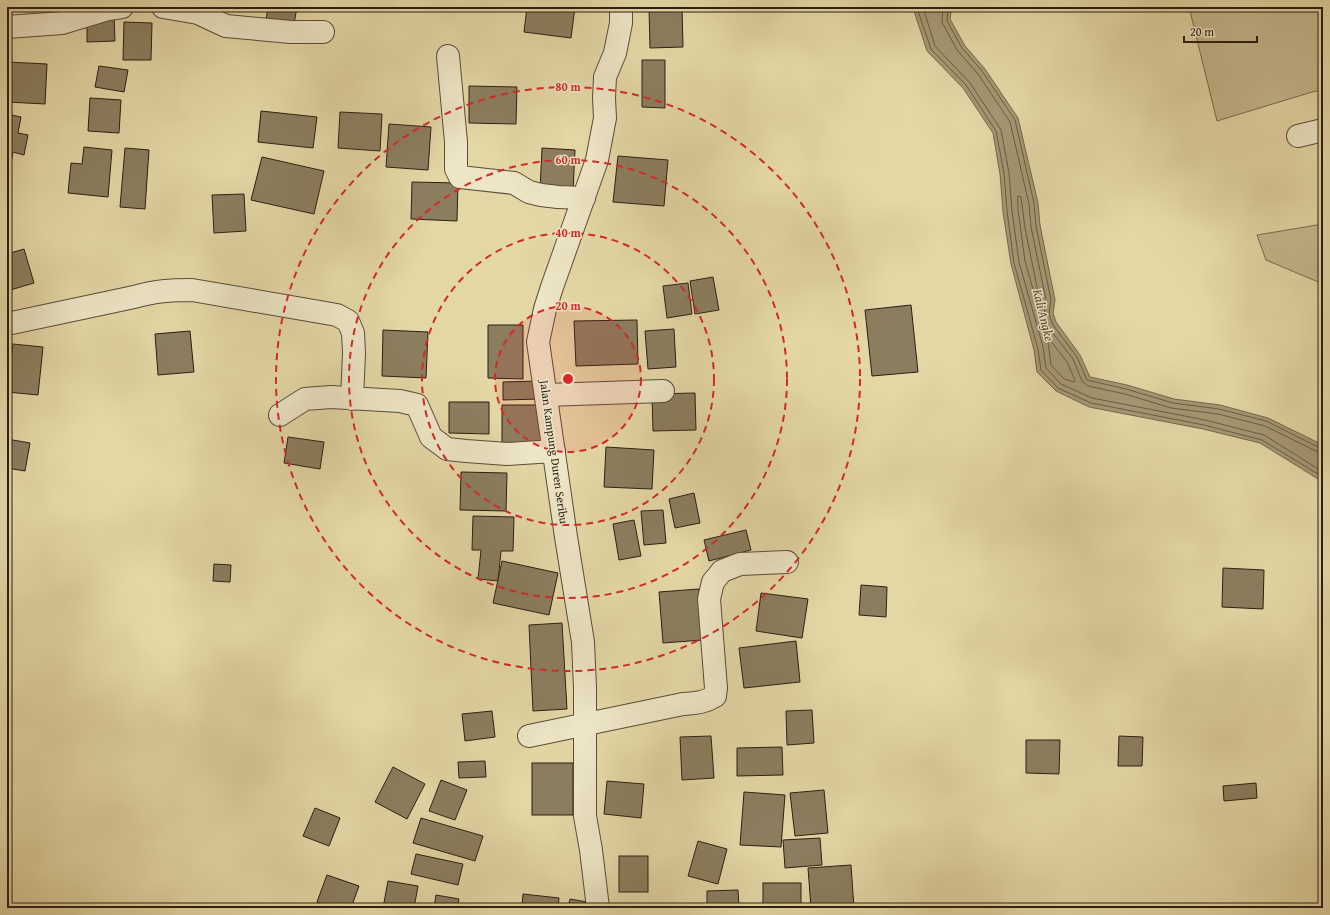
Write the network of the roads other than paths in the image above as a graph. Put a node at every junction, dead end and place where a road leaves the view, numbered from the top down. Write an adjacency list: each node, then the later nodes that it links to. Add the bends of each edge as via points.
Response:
1 (122, 7): 5 (street, via 62,23)
2 (163, 7): 4 (street)
3 (621, 7): 10 (street, Jalan Kampung Duren Seribu, via 621,23 615,53 605,77 605,118 598,153)
4 (226, 16): 6 (street, via 291,32)
5 (7, 27)
6 (323, 32)
7 (448, 56): 10 (street, via 456,169 460,177 514,183 533,194)
8 (1323, 130): 9 (street)
9 (1298, 136)
10 (584, 198): 13 (street, Jalan Kampung Duren Seribu, via 552,286 538,342)
11 (7, 324): 14 (street, via 155,291 171,290 192,290 337,316 348,321 353,333)
12 (663, 392): 13 (street)
13 (546, 395): 16 (street, Jalan Kampung Duren Seribu)
14 (352, 398): 15 (street, via 305,399); 16 (street, via 400,401 417,405 431,437 448,449 507,454)
15 (280, 415)
16 (554, 451): 18 (street, Jalan Kampung Duren Seribu, via 583,642)
17 (787, 562): 18 (street, via 740,564 722,571 713,582 709,599 715,696 708,701)
18 (585, 724): 19 (street); 20 (street, Jalan Kampung Duren Seribu, via 585,816)
19 (528, 736)
20 (598, 908)

